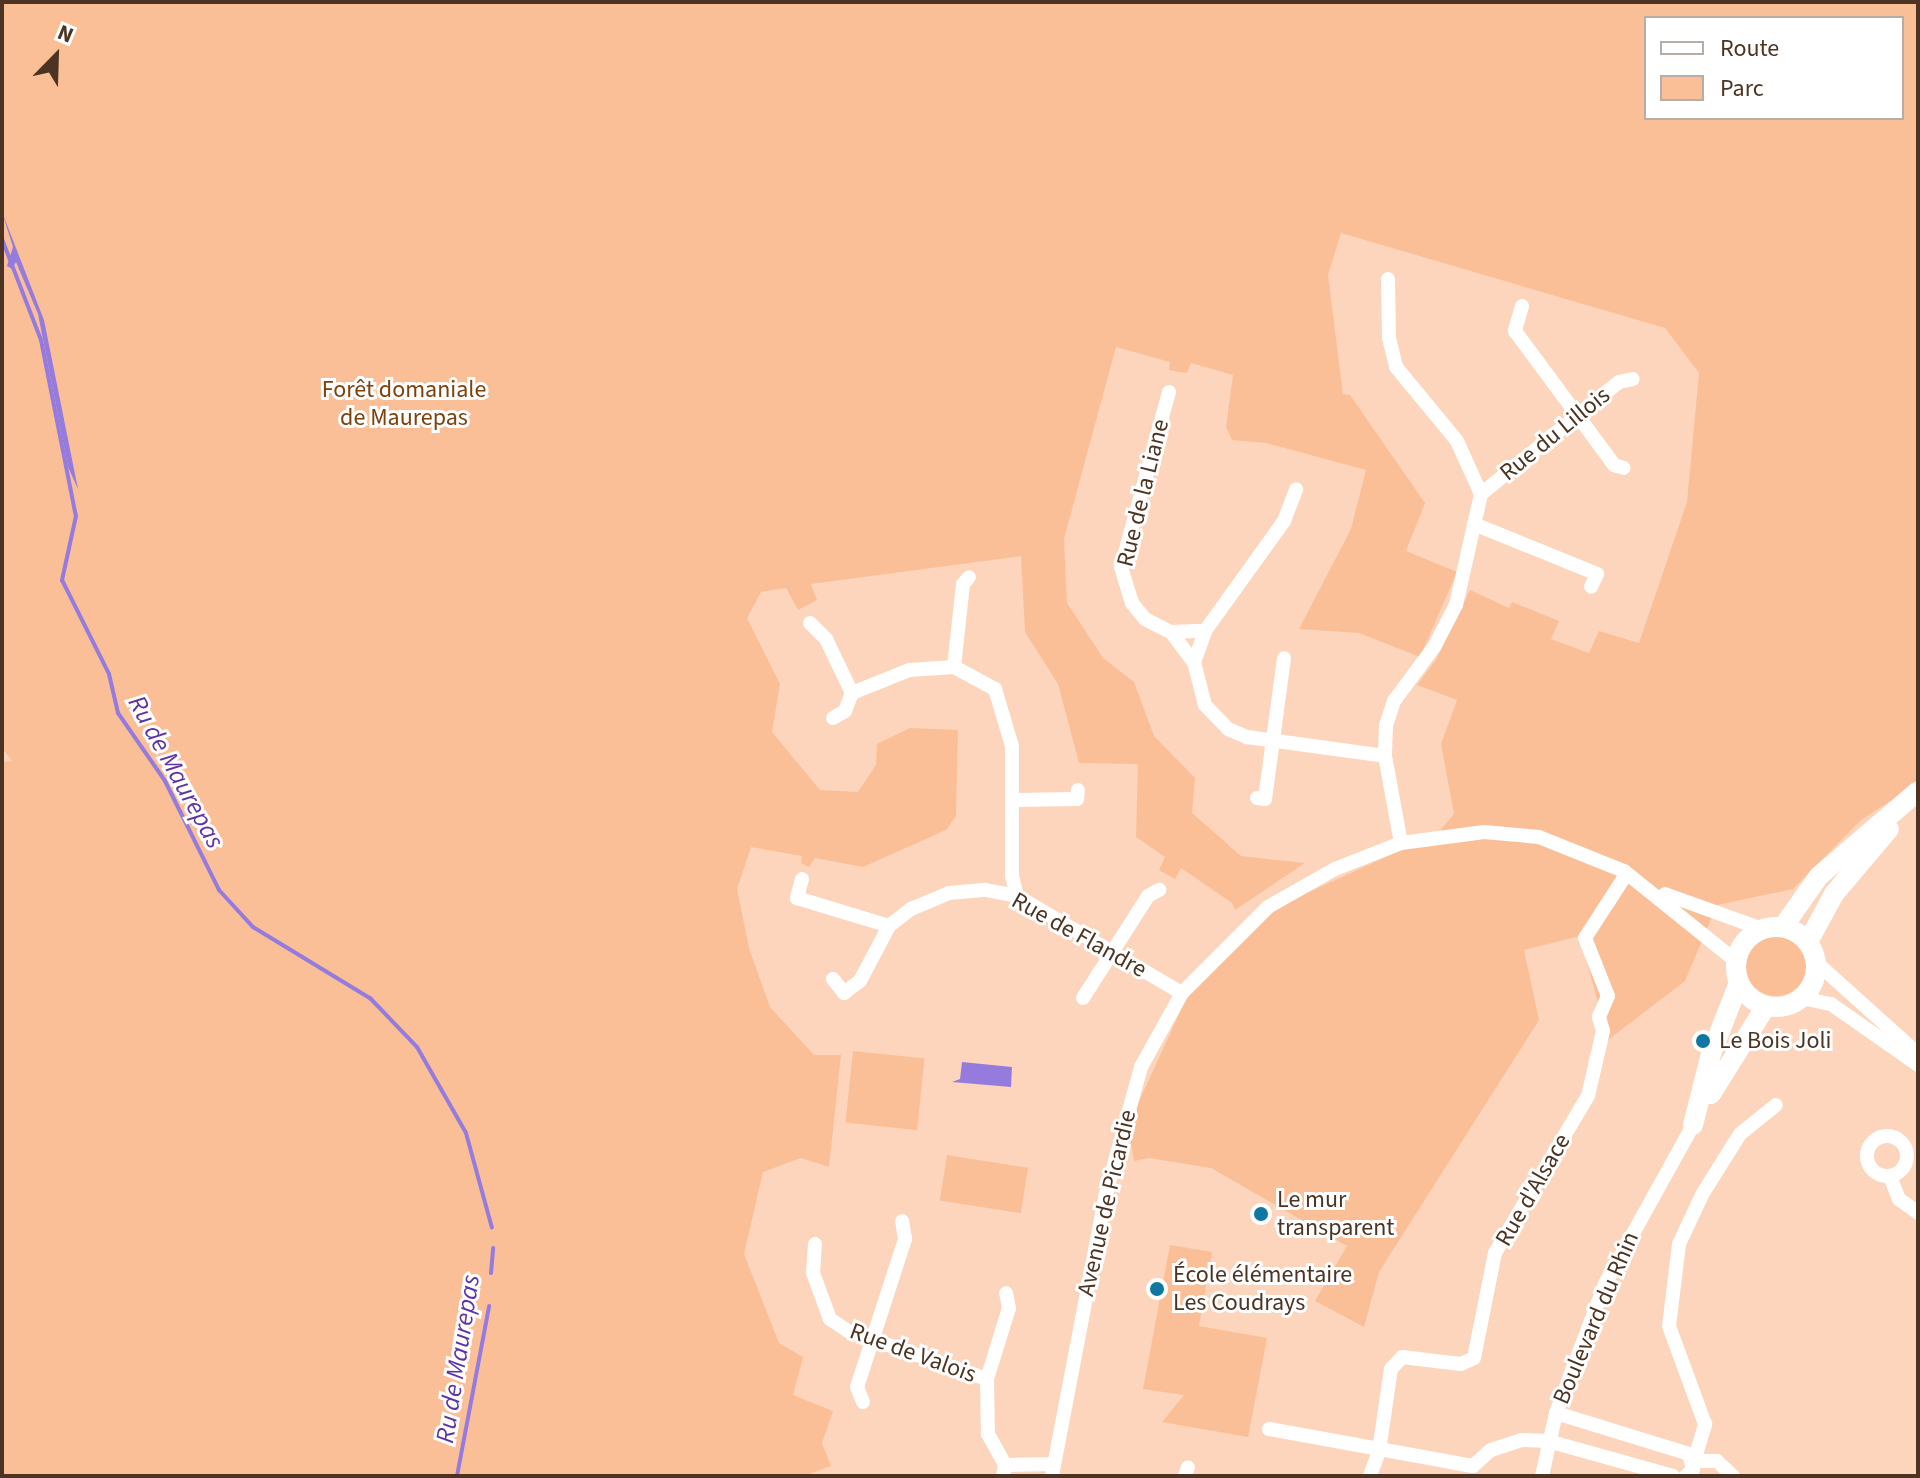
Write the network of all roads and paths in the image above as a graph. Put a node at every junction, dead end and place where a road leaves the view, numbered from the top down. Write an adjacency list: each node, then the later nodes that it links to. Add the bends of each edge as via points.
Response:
1 (1388, 279): 8 (street, via 1389,338 1396,367 1457,441)
2 (1522, 306): 5 (street, via 1515,331)
3 (1633, 379): 5 (street, Rue du Lillois, via 1619,382)
4 (1169, 392): 14 (street, Rue de la Liane, via 1121,567 1132,603 1145,619)
5 (1577, 416): 6 (street, via 1614,465); 8 (street, Rue du Lillois)
6 (1624, 468)
7 (1296, 489): 13 (street, via 1284,521)
8 (1481, 494): 9 (street)
9 (1474, 524): 11 (street, via 1597,574); 21 (street, via 1456,605 1434,647 1394,701)
10 (969, 577): 17 (street, via 963,584)
11 (1591, 587)
12 (810, 623): 18 (street, via 826,639)
13 (1205, 631): 14 (street); 16 (street)
14 (1171, 632): 16 (street, Rue de la Liane)
15 (1284, 658): 20 (street)
16 (1194, 662): 20 (street, Rue de la Liane, via 1205,705 1217,719 1247,737)
17 (954, 667): 18 (street, via 909,670); 26 (street, via 995,689 1012,746)
18 (852, 693): 19 (street, via 845,711)
19 (833, 718)
20 (1273, 740): 21 (street, Rue de la Liane); 24 (street, via 1265,799)
21 (1385, 756): 27 (street)
22 (1078, 790): 26 (street, via 1077,799)
23 (1918, 791): 34 (street, via 1819,876)
24 (1257, 798)
25 (1918, 799): 36 (street, via 1866,852 1834,894)
26 (1014, 800): 32 (street, via 1012,876)
27 (1401, 843): 28 (street, Avenue de Picardie, via 1484,832 1539,837); 42 (street, Avenue de Picardie, via 1335,869 1268,907)
28 (1627, 873): 30 (street, Avenue de Picardie); 62 (street, Rue d'Alsace, via 1585,938 1608,996 1599,1017 1603,1031 1588,1096 1495,1253 1474,1358 1461,1364 1402,1357 1388,1382)
29 (802, 879): 33 (street, via 797,898)
30 (1651, 889): 35 (street, Avenue de Picardie); 38 (street, Avenue de Picardie)
31 (1159, 890): 37 (street, via 1148,896)
32 (1017, 896): 33 (street, Rue de Flandre, via 986,890 949,893 911,909); 37 (street, Rue de Flandre)
33 (889, 926): 40 (street, Rue de Flandre, via 860,981 844,993)
34 (1783, 927): 35 (street); 36 (street)
35 (1762, 929): 38 (street, via 1745,941)
36 (1808, 942): 39 (street)
37 (1114, 952): 42 (street, Rue de Flandre); 43 (street)
38 (1736, 961): 41 (street)
39 (1817, 963): 44 (street, via 1814,983); 46 (street)
40 (833, 979)
41 (1739, 983): 45 (street); 49 (street, Boulevard du Rhin, via 1711,1054)
42 (1182, 993): 65 (street, Avenue de Picardie, via 1141,1067 1120,1130)
43 (1083, 998)
44 (1802, 998): 45 (street, via 1785,1007); 47 (street, via 1831,1004)
45 (1766, 1006): 49 (street, Boulevard du Rhin, via 1719,1074)
46 (1918, 1054)
47 (1918, 1065)
48 (1776, 1105): 63 (street, via 1740,1134 1679,1244 1669,1326 1705,1424)
49 (1693, 1125): 58 (street, Boulevard du Rhin, via 1605,1284)
50 (1890, 1176): 51 (street, via 1899,1199)
51 (1918, 1213)
52 (902, 1221): 55 (street, via 905,1239)
53 (815, 1244): 55 (street, Rue de Valois, via 813,1273 825,1310 848,1331)
54 (1006, 1293): 56 (street, via 1009,1308)
55 (871, 1340): 56 (street, Rue de Valois); 57 (street, via 857,1387)
56 (987, 1379): 64 (street, Rue de Valois, via 988,1434)
57 (863, 1402)
58 (1556, 1413): 60 (street, Boulevard du Rhin); 61 (street)
59 (1269, 1429): 62 (street)
60 (1548, 1441): 66 (street, via 1521,1440 1491,1450); 67 (street); 69 (street, Boulevard du Rhin)
61 (1652, 1443): 63 (street); 67 (street, via 1641,1453)
62 (1379, 1451): 66 (street); 68 (street)
63 (1694, 1461): 71 (street); 72 (street, via 1717,1461)
64 (1004, 1470): 65 (street, Rue de Valois)
65 (1053, 1470)
66 (1476, 1471)
67 (1647, 1472): 70 (street)
68 (1370, 1476)
69 (1542, 1476)
70 (1673, 1476)
71 (1687, 1476)
72 (1733, 1476)

